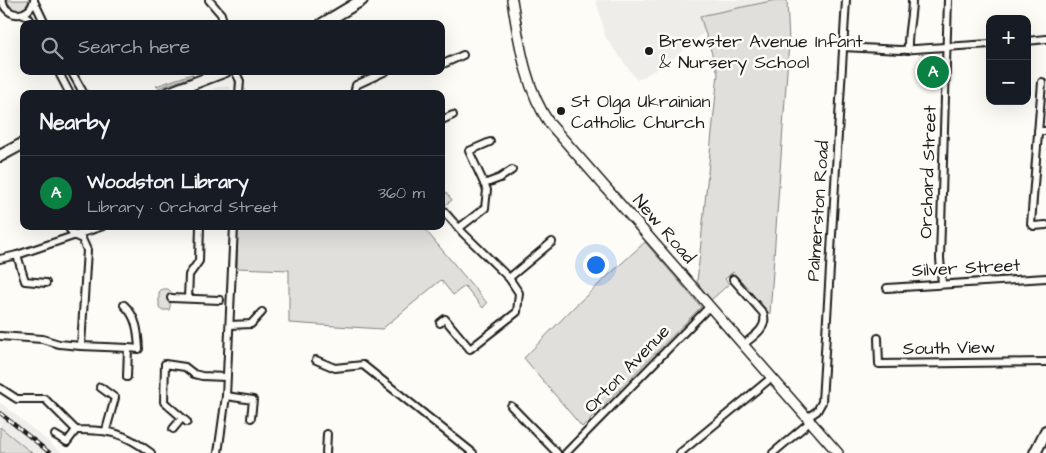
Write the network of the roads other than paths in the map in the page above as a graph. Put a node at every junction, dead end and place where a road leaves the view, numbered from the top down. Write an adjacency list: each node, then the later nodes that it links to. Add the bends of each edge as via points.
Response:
1 (2, 0): 9 (street, via 6,10 15,15)
2 (209, 0): 12 (street)
3 (362, 0): 13 (main road)
4 (512, 0): 64 (street, New Road, via 524,59 542,112)
5 (846, 0): 17 (street, Palmerston Road)
6 (912, 0): 19 (street)
7 (948, 0): 18 (street, Orchard Street)
8 (34, 1): 9 (street, via 30,10); 11 (street)
9 (21, 14): 10 (street)
10 (30, 20)
11 (43, 20)
12 (223, 20)
13 (329, 20)
14 (1046, 39): 15 (street)
15 (1031, 41)
16 (986, 44): 18 (street)
17 (843, 47): 19 (street); 83 (street, Palmerston Road, via 822,402)
18 (948, 47): 19 (street); 58 (street, Orchard Street, via 940,258)
19 (908, 50)
20 (463, 56): 21 (street)
21 (445, 63)
22 (60, 75): 28 (street)
23 (72, 75): 29 (street)
24 (216, 75): 30 (main road)
25 (237, 75): 31 (street)
26 (377, 75): 32 (street, via 356,85)
27 (1042, 82): 35 (street)
28 (68, 90)
29 (82, 90)
30 (178, 90)
31 (240, 90)
32 (355, 90)
33 (453, 115): 34 (street)
34 (445, 118)
35 (1038, 131): 36 (street); 44 (street, via 1031,224)
36 (1046, 131)
37 (490, 142): 42 (street, via 469,151)
38 (20, 146): 40 (main road)
39 (20, 152): 40 (main road)
40 (0, 157)
41 (512, 170): 42 (street)
42 (484, 184): 45 (street, via 487,190 485,208)
43 (445, 212): 45 (street)
44 (1046, 225)
45 (459, 228): 54 (street)
46 (70, 230): 50 (street)
47 (92, 230): 50 (street)
48 (200, 230): 61 (street, via 199,261 189,275)
49 (234, 230): 67 (street)
50 (75, 236): 52 (street); 71 (street, via 82,239 86,250)
51 (552, 242): 54 (street)
52 (17, 255): 53 (street); 57 (street, via 25,282)
53 (0, 259)
54 (510, 278): 66 (street, via 519,293 517,312 470,348 445,319)
55 (1046, 278): 58 (street, Silver Street)
56 (733, 279): 70 (street, via 765,317 763,327)
57 (46, 283)
58 (942, 284): 59 (street, Silver Street)
59 (887, 288)
60 (172, 298): 61 (street)
61 (188, 298): 62 (street)
62 (220, 300)
63 (124, 305): 72 (street, via 134,318 138,338 138,349)
64 (710, 306): 70 (street, New Road); 95 (street, Orton Avenue)
65 (262, 312): 67 (street, via 251,324)
66 (440, 323)
67 (230, 325): 76 (street)
68 (0, 336): 71 (street)
69 (878, 338): 74 (street, South View, via 879,364)
70 (744, 344): 77 (street, New Road)
71 (81, 346): 72 (street)
72 (128, 348): 75 (street)
73 (316, 360): 93 (street, via 336,368 362,365)
74 (1046, 362)
75 (128, 377)
76 (226, 377): 80 (street); 84 (street, via 194,374 165,360 164,402 184,420)
77 (771, 378): 83 (street, New Road); 96 (street)
78 (100, 387): 86 (street, via 115,398)
79 (0, 388): 85 (street, via 17,399 45,399)
80 (226, 396): 82 (street, via 253,400); 91 (street)
81 (511, 406): 94 (street)
82 (251, 418)
83 (809, 419): 97 (street, Palmerston Road); 98 (street, New Road)
84 (173, 429)
85 (76, 430): 86 (street); 88 (street, via 67,442)
86 (106, 430): 90 (street, via 133,440)
87 (1046, 431): 99 (main road)
88 (55, 434)
89 (327, 434): 92 (street)
90 (151, 453)
91 (218, 453)
92 (326, 453)
93 (473, 453)
94 (557, 453)
95 (566, 453)
96 (680, 453)
97 (774, 453)
98 (838, 453)
99 (1035, 453)

